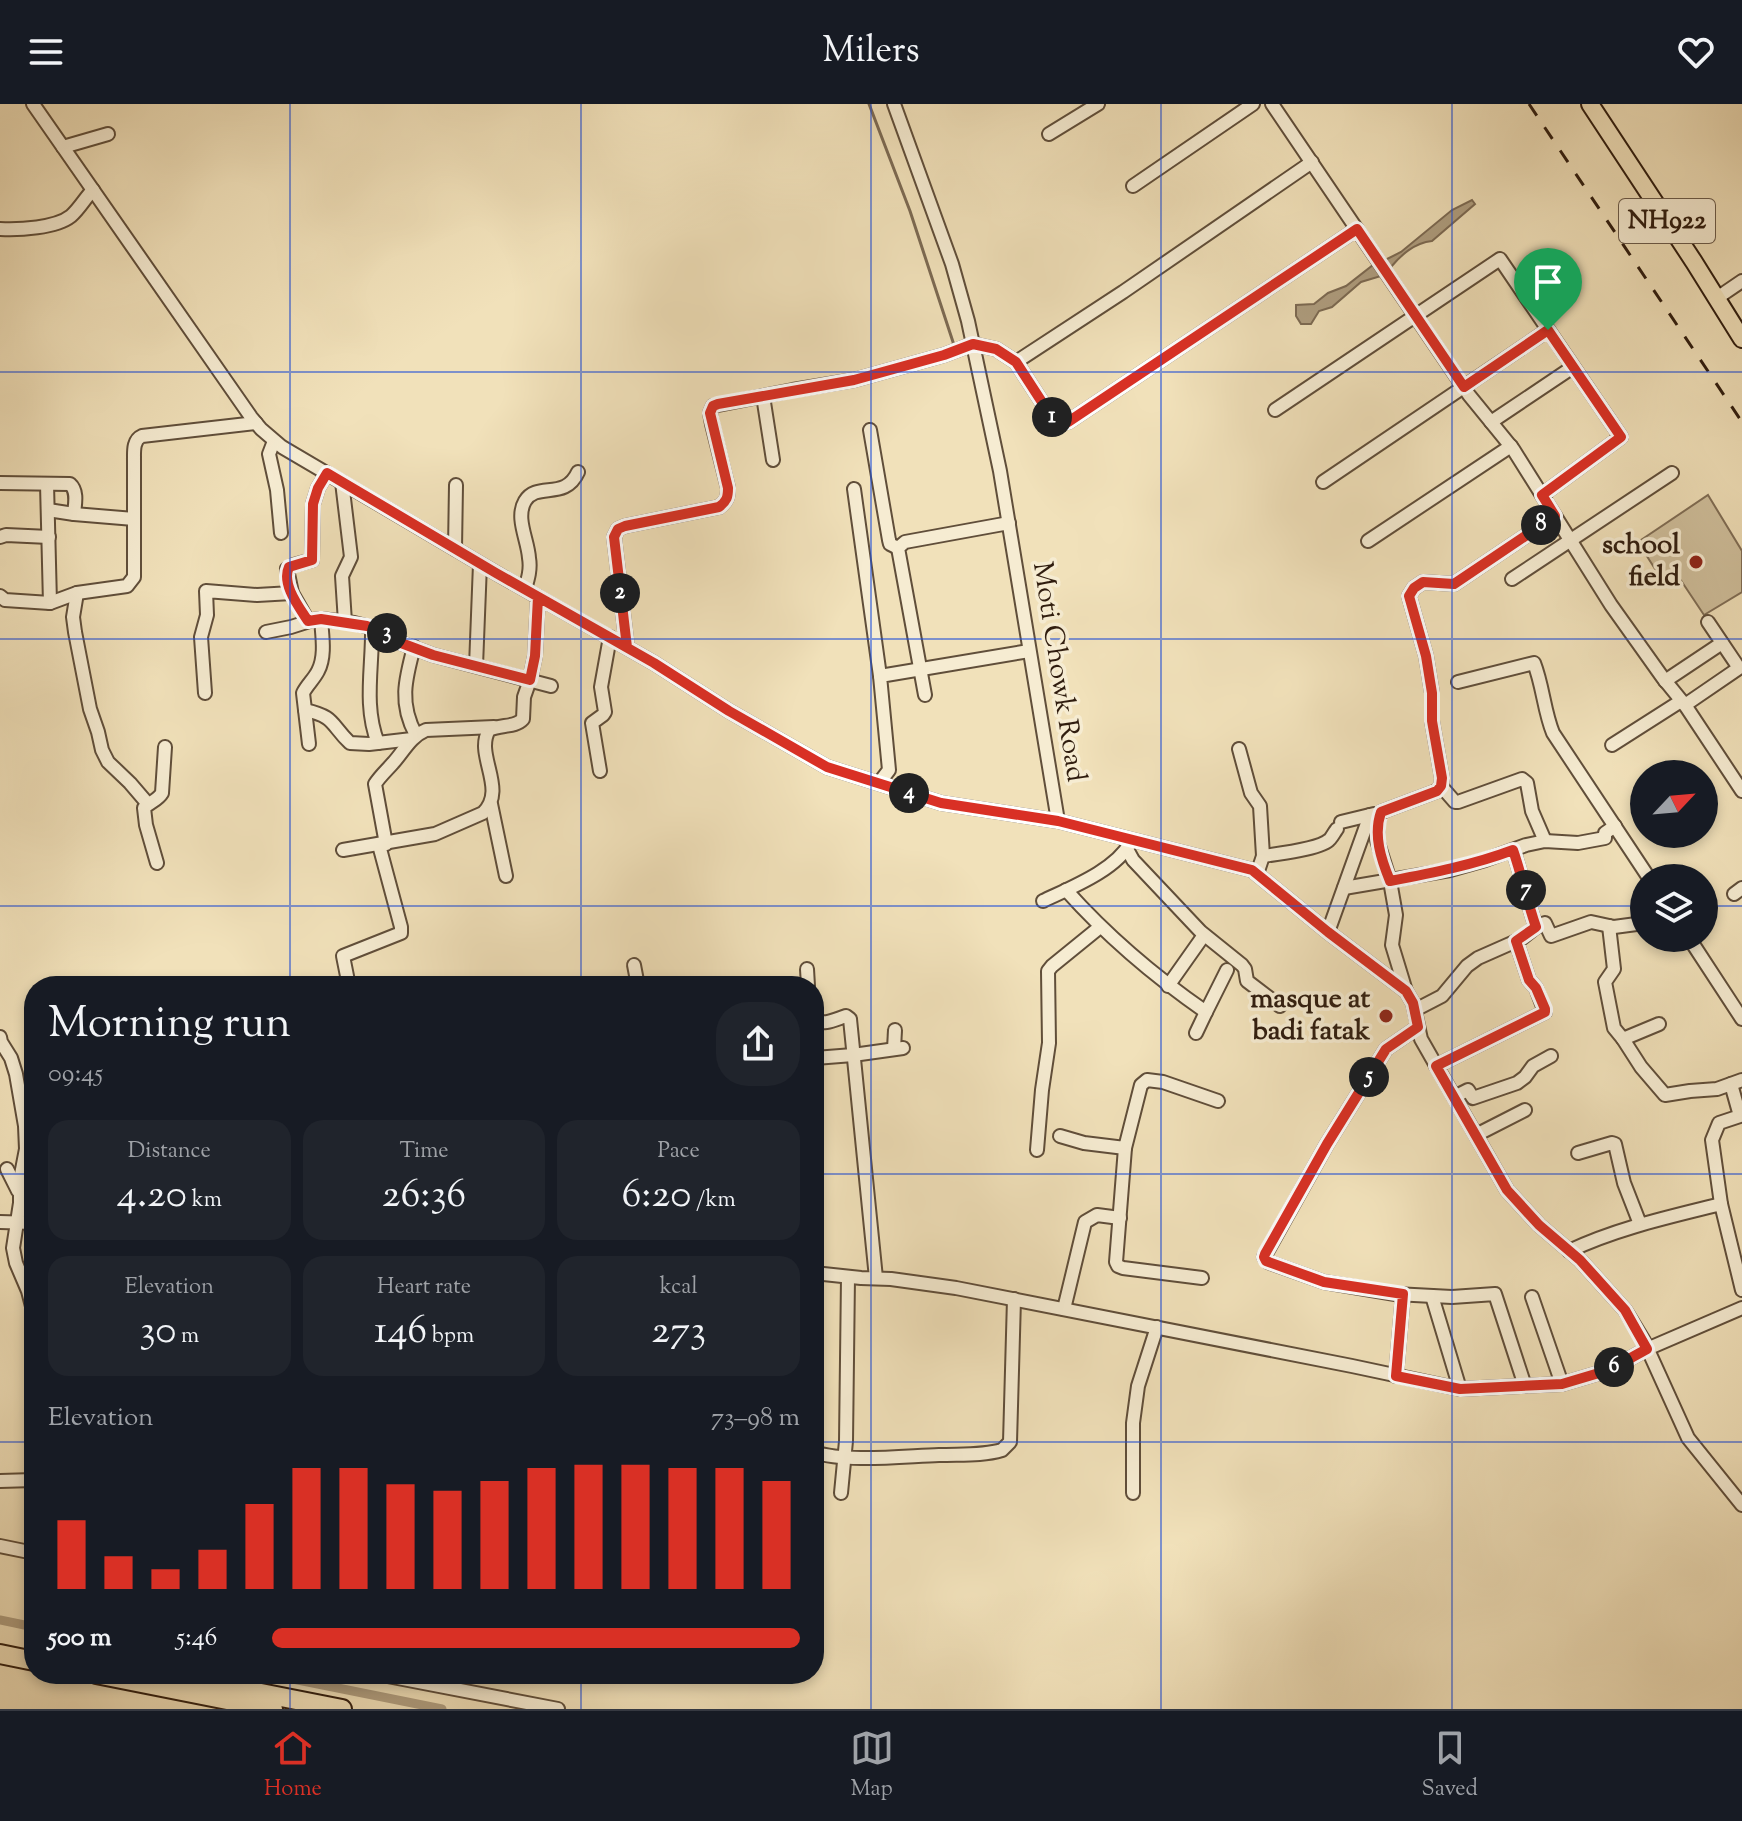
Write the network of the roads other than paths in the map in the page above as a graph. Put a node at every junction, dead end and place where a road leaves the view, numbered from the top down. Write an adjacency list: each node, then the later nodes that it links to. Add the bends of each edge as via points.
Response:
1 (33, 104): 9 (street)
2 (894, 104): 20 (street, Moti Chowk Road, via 952,264)
3 (1098, 104): 8 (street)
4 (1253, 104): 11 (street)
5 (1272, 104): 10 (street)
6 (1590, 104): 16 (main road, NH922)
7 (108, 134): 9 (street)
8 (1049, 134)
9 (63, 147): 12 (street)
10 (1312, 162): 14 (street); 21 (street)
11 (1133, 186)
12 (93, 190): 13 (street, via 61,222); 27 (street)
13 (0, 229)
14 (1357, 229): 17 (street); 21 (street, via 1068,422 1051,416)
15 (1742, 281): 16 (street)
16 (1717, 298): 19 (main road, NH922)
17 (1416, 316): 18 (street, via 1500,259); 23 (street); 25 (street)
18 (1548, 330): 22 (street); 23 (street)
19 (1742, 339)
20 (973, 344): 21 (street, via 996,349); 24 (street, via 854,380); 46 (street, Moti Chowk Road)
21 (1016, 362)
22 (1573, 367): 26 (street); 41 (street, via 1621,437)
23 (1464, 387): 26 (street); 36 (street)
24 (763, 396): 31 (street); 70 (street, via 718,404 710,413 728,488 726,502 618,529 614,537)
25 (1275, 410)
26 (1491, 422): 30 (street)
27 (256, 423): 29 (street); 45 (street, via 138,438)
28 (870, 430): 52 (street, via 889,540)
29 (274, 441): 33 (street); 47 (street, via 269,454)
30 (1511, 446): 41 (street); 50 (street)
31 (773, 460)
32 (578, 472): 56 (street, via 570,485 525,501 522,520 530,561)
33 (327, 473): 35 (street); 58 (street, via 313,504 314,557 287,569)
34 (1672, 473): 51 (street)
35 (342, 482): 53 (street); 63 (street, via 351,557 342,576)
36 (1323, 482)
37 (0, 483): 38 (street)
38 (47, 484): 42 (street); 43 (street, via 73,487)
39 (456, 485): 53 (street)
40 (854, 489): 74 (street)
41 (1542, 495): 44 (street)
42 (48, 510): 43 (street); 49 (street)
43 (74, 514): 45 (street)
44 (1555, 516): 51 (street); 92 (street, via 1454,584 1423,582 1409,596 1426,656)
45 (134, 519): 57 (street, via 131,582)
46 (1009, 523): 52 (street, via 905,542); 71 (street, Moti Chowk Road)
47 (281, 533)
48 (0, 537): 49 (street)
49 (49, 537): 61 (street)
50 (1368, 541)
51 (1571, 541): 55 (street); 76 (street)
52 (898, 548): 73 (street)
53 (455, 549): 54 (street)
54 (480, 564): 56 (street); 72 (street)
55 (1512, 579)
56 (525, 589): 60 (street)
57 (77, 593): 61 (street); 94 (street, via 75,632 102,750)
58 (292, 593): 62 (street); 79 (street, via 206,591 201,637)
59 (0, 596): 61 (street)
60 (538, 597): 67 (street); 75 (street)
61 (50, 603)
62 (315, 620): 63 (street); 66 (street); 82 (street, via 323,653 303,693)
63 (345, 622): 65 (street)
64 (1708, 622): 68 (street)
65 (372, 627): 69 (street); 85 (street, via 371,718)
66 (266, 632)
67 (610, 637): 70 (street); 90 (street, via 601,687 605,712 592,723)
68 (1722, 643): 76 (street); 81 (street, via 1739,668)
69 (414, 647): 72 (street); 84 (street, via 404,688)
70 (627, 647): 91 (street, via 827,767)
71 (1029, 651): 73 (street); 97 (street, Moti Chowk Road)
72 (476, 666): 75 (street)
73 (920, 670): 74 (street); 80 (street)
74 (880, 676): 91 (street, via 889,770)
75 (530, 680): 78 (street); 83 (street, via 523,719)
76 (1665, 681): 81 (street)
77 (1458, 682): 98 (street, via 1534,663 1553,733)
78 (551, 686)
79 (205, 693)
80 (925, 695)
81 (1683, 703): 87 (street); 93 (street)
82 (305, 710): 85 (street, via 329,717 350,743); 86 (street)
83 (494, 727): 84 (street, via 426,730); 95 (street, via 485,740)
84 (414, 737): 85 (street); 100 (street, via 375,784)
85 (378, 743)
86 (309, 744)
87 (1612, 745)
88 (165, 747): 94 (street, via 162,793)
89 (1239, 749): 104 (street, via 1260,806)
90 (600, 771)
91 (879, 783): 97 (street, via 941,803)
92 (1441, 786): 96 (street); 99 (street, via 1458,802 1525,780)
93 (1742, 791)
94 (148, 804): 105 (street, via 144,814)
95 (491, 804): 100 (street, via 443,832); 108 (street)
96 (1376, 813): 104 (street, via 1339,826 1325,843); 109 (street, via 1377,840); 110 (street)
97 (1058, 821): 101 (street, Moti Chowk Road)
98 (1615, 826): 99 (street, via 1605,838); 106 (street)
99 (1545, 841): 103 (street)
100 (383, 844): 102 (street); 124 (street, via 401,933 343,956)
101 (1129, 844): 107 (street, Moti Chowk Road); 111 (street, via 1090,879); 118 (street, via 1133,860)
102 (343, 850)
103 (1513, 850): 109 (street); 116 (street)
104 (1263, 856): 107 (street)
105 (157, 863)
106 (1640, 864)
107 (1257, 874): 117 (street, Moti Chowk Road)
108 (506, 876)
109 (1390, 881): 110 (street); 128 (street, via 1396,915 1392,945)
110 (1344, 888): 117 (street)
111 (1066, 890): 112 (street); 115 (street)
112 (1043, 901)
113 (1630, 924): 114 (street)
114 (1609, 926): 116 (street, via 1591,922 1551,936 1545,923); 139 (street, via 1614,969 1605,982 1614,1028)
115 (1100, 927): 127 (street); 152 (street, via 1048,971 1049,1043)
116 (1536, 927): 119 (street)
117 (1328, 932): 128 (street, Moti Chowk Road)
118 (1204, 935): 127 (street); 129 (street, via 1242,965 1247,981)
119 (1516, 941): 130 (street, via 1478,958 1442,996); 143 (street, via 1545,1012)
120 (1698, 952): 132 (street)
121 (634, 965): 125 (street)
122 (807, 969): 126 (street)
123 (1227, 970): 131 (street)
124 (346, 976)
125 (636, 976)
126 (807, 976)
127 (1168, 986): 131 (street)
128 (1406, 991): 130 (street, Moti Chowk Road)
129 (1280, 1006)
130 (1415, 1010): 135 (street, Moti Chowk Road)
131 (1206, 1012): 137 (street)
132 (1742, 1019)
133 (824, 1022): 140 (street, via 850,1019)
134 (1659, 1024): 139 (street)
135 (1418, 1027): 143 (street, Moti Chowk Road); 170 (street, via 1386,1049 1264,1257 1324,1282)
136 (895, 1030): 140 (street, via 899,1049)
137 (1196, 1033)
138 (0, 1037): 148 (street, via 16,1074)
139 (1623, 1039): 144 (street, via 1663,1094)
140 (853, 1055): 142 (street); 166 (street)
141 (1551, 1056): 145 (street, via 1517,1083 1473,1098 1468,1090)
142 (824, 1057)
143 (1436, 1066): 145 (street, Moti Chowk Road)
144 (1737, 1082): 157 (street, via 1740,1116 1719,1123 1712,1140)
145 (1454, 1097): 149 (street, Moti Chowk Road)
146 (1218, 1101): 151 (street, via 1147,1080 1141,1085)
147 (1525, 1110): 149 (street)
148 (24, 1120)
149 (1476, 1135): 163 (street, Moti Chowk Road, via 1507,1190)
150 (1060, 1136): 151 (street)
151 (1125, 1148): 158 (street)
152 (1037, 1150)
153 (1578, 1153): 162 (street, via 1615,1144)
154 (24, 1159): 156 (street)
155 (7, 1169): 156 (street)
156 (20, 1195): 160 (street)
157 (1721, 1204): 162 (street); 169 (street)
158 (1120, 1218): 167 (street, via 1118,1266); 175 (street, via 1097,1215 1085,1222)
159 (0, 1222): 160 (street)
160 (16, 1222): 161 (street); 168 (street, via 13,1254)
161 (24, 1222)
162 (1640, 1224): 163 (street)
163 (1569, 1251): 177 (street, Moti Chowk Road, via 1625,1310)
164 (824, 1274): 165 (street)
165 (848, 1277): 166 (street); 183 (street)
166 (876, 1278): 173 (street)
167 (1202, 1278)
168 (24, 1281)
169 (1742, 1290)
170 (1403, 1294): 171 (street); 178 (street)
171 (1432, 1296): 180 (street, via 1495,1294); 181 (street)
172 (1532, 1297): 179 (street)
173 (1014, 1299): 175 (street); 183 (street, via 1008,1446 971,1454)
174 (1742, 1308): 177 (street)
175 (1064, 1309): 176 (street)
176 (1157, 1327): 178 (street); 187 (street, via 1138,1386)
177 (1647, 1349): 179 (street, via 1609,1370); 188 (street, Moti Chowk Road, via 1688,1438)
178 (1396, 1376): 181 (street)
179 (1562, 1384): 180 (street)
180 (1525, 1386): 181 (street)
181 (1460, 1389)
182 (824, 1454): 183 (street)
183 (844, 1457): 186 (street)
184 (24, 1480): 185 (street)
185 (0, 1481)
186 (841, 1493)
187 (1133, 1493)
188 (1742, 1505)
189 (0, 1546): 190 (street)
190 (24, 1551)
191 (0, 1642): 192 (highway)
192 (24, 1647)
193 (0, 1654): 194 (highway)
194 (24, 1659)
195 (147, 1684): 198 (highway)
196 (216, 1684): 199 (highway)
197 (429, 1684): 200 (street)
198 (273, 1709)
199 (342, 1709)
200 (558, 1709)

